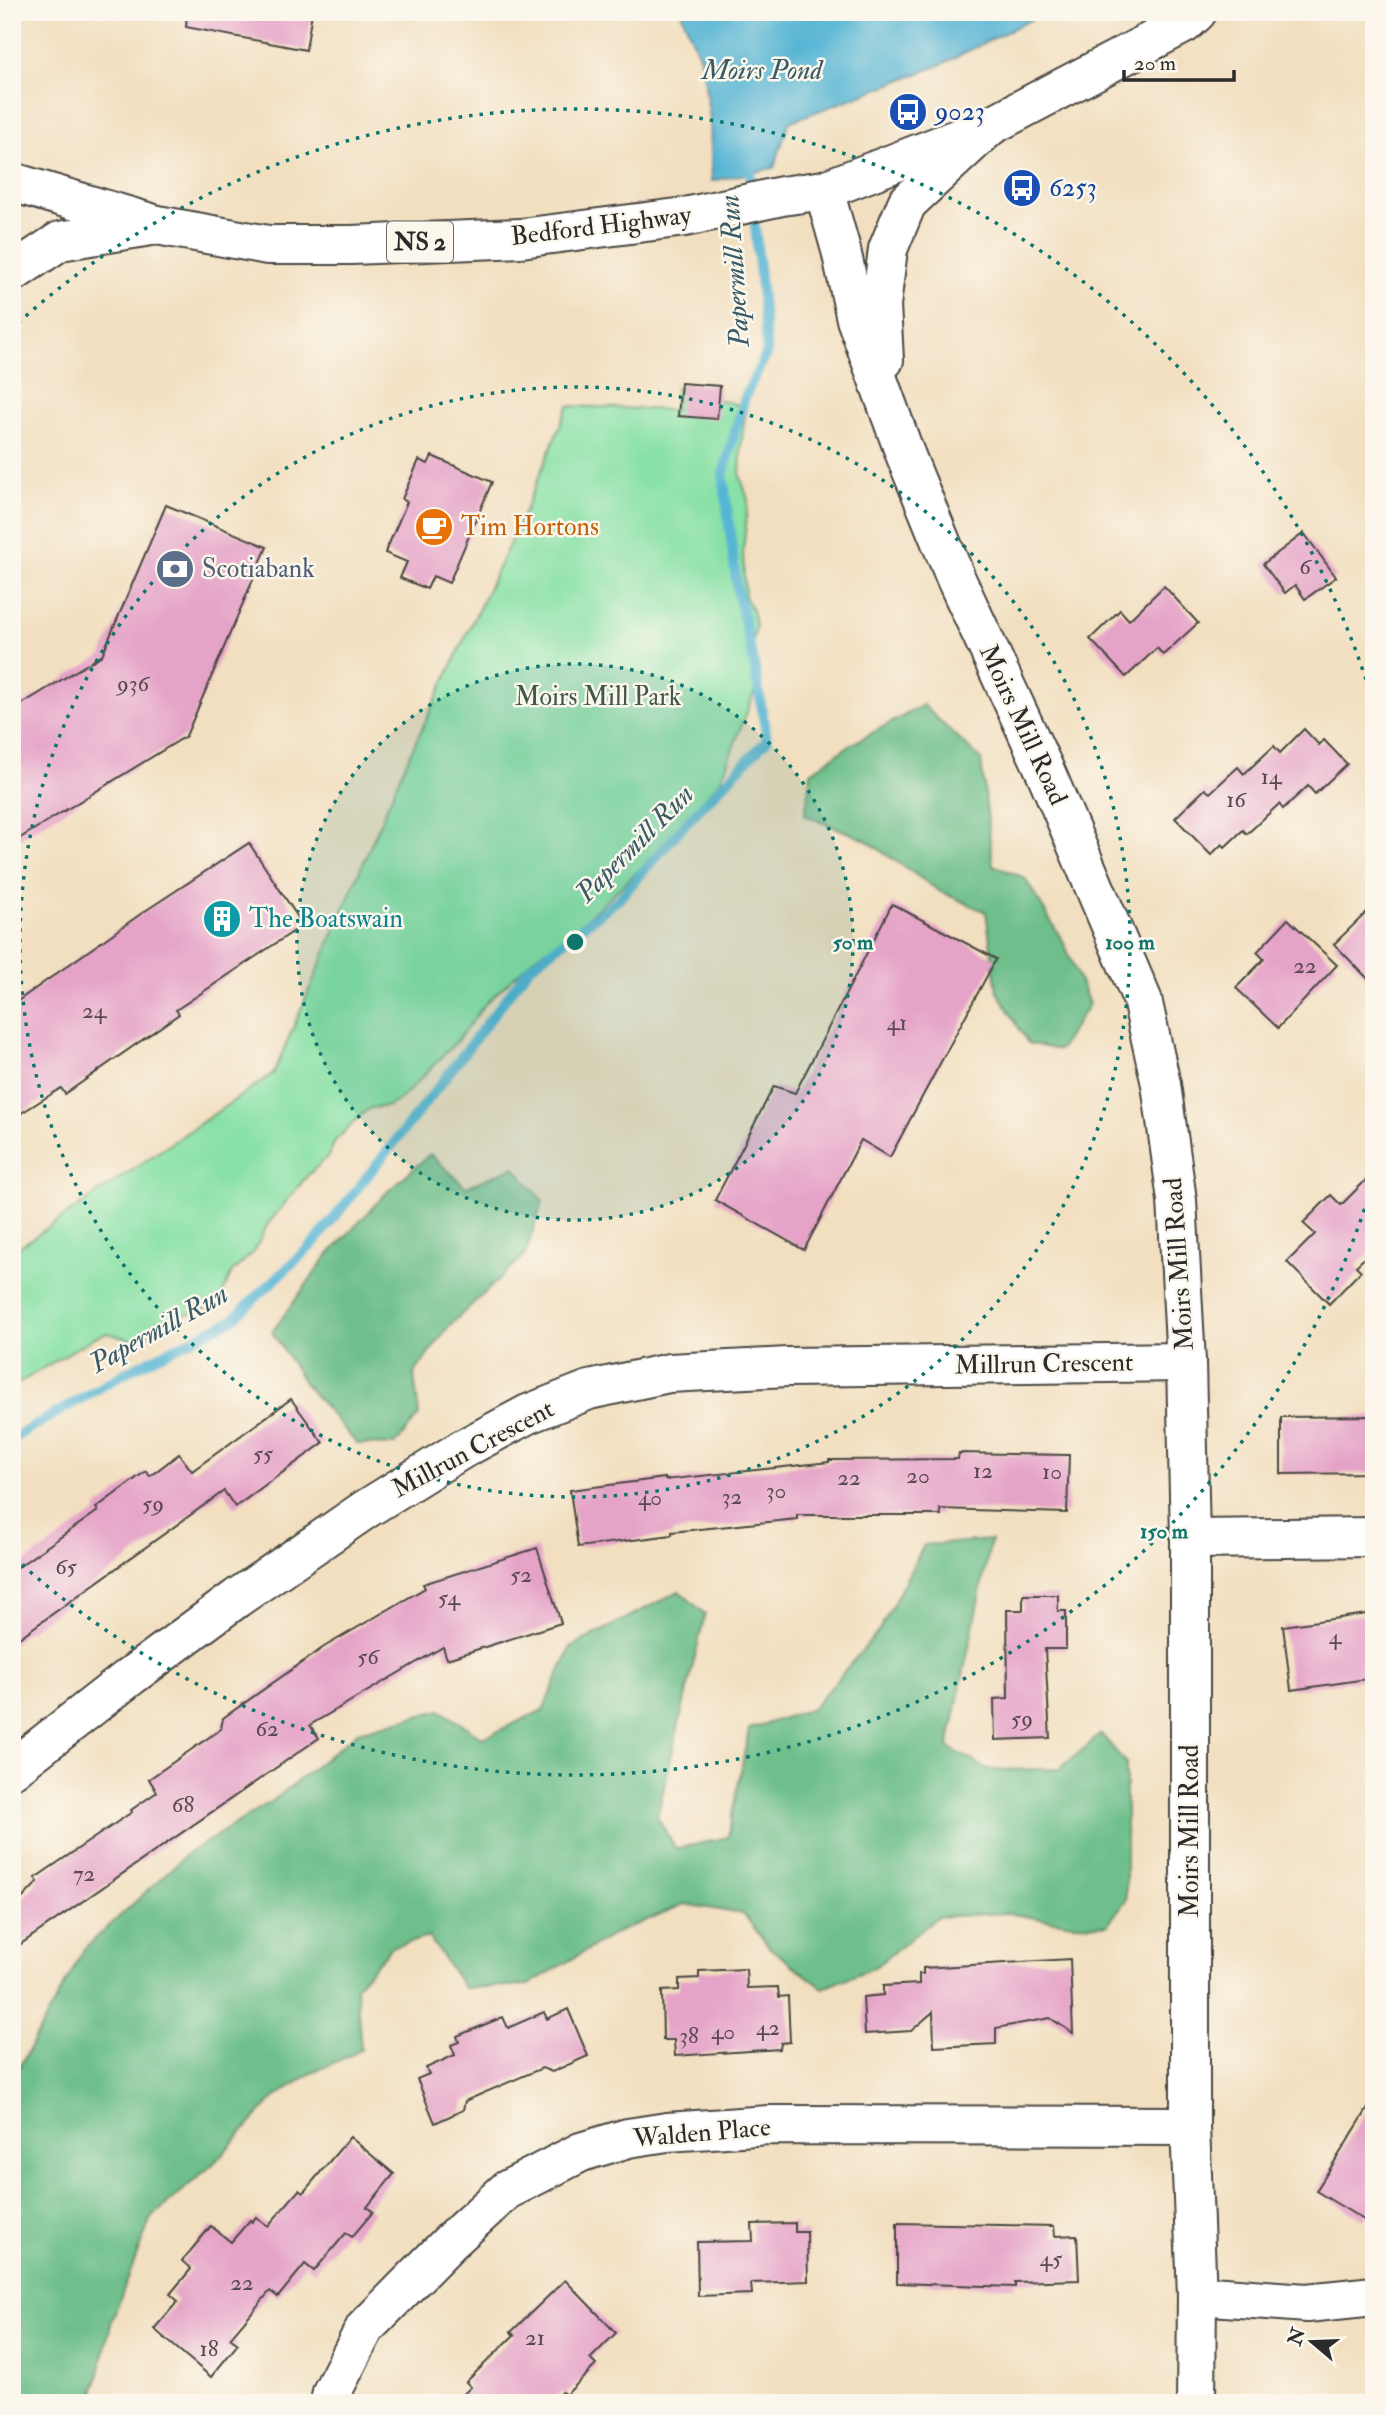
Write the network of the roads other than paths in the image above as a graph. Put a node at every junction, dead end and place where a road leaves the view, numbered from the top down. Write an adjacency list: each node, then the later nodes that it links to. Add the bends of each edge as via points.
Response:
1 (1197, 12): 2 (street, Bedford Highway / NS 2, via 1184,24)
2 (990, 126): 4 (street, Bedford Highway / NS 2); 7 (street, via 907,203 888,249 881,305)
3 (12, 182): 5 (street, Bedford Highway / NS 2)
4 (824, 190): 5 (street, Bedford Highway / NS 2, via 685,217 521,238 268,245); 7 (street, Moirs Mill Road, via 856,319)
5 (157, 225): 6 (street, via 60,241)
6 (12, 273)
7 (886, 404): 8 (street, Moirs Mill Road, via 956,579 1046,773 1142,999 1161,1084 1177,1200)
8 (1186, 1362): 10 (street, Moirs Mill Road); 11 (street, Millrun Crescent, via 788,1367 669,1373 589,1390 528,1414 366,1509 152,1660)
9 (1374, 1537): 10 (street)
10 (1190, 1539): 12 (street, Moirs Mill Road)
11 (12, 1769)
12 (1190, 2126): 13 (street, Moirs Mill Road); 15 (street, Walden Place, via 769,2125 628,2137 581,2152 507,2190 450,2242 365,2328)
13 (1197, 2295): 14 (street, via 1307,2302); 16 (street, Moirs Mill Road)
14 (1374, 2296)
15 (330, 2403)
16 (1196, 2403)

